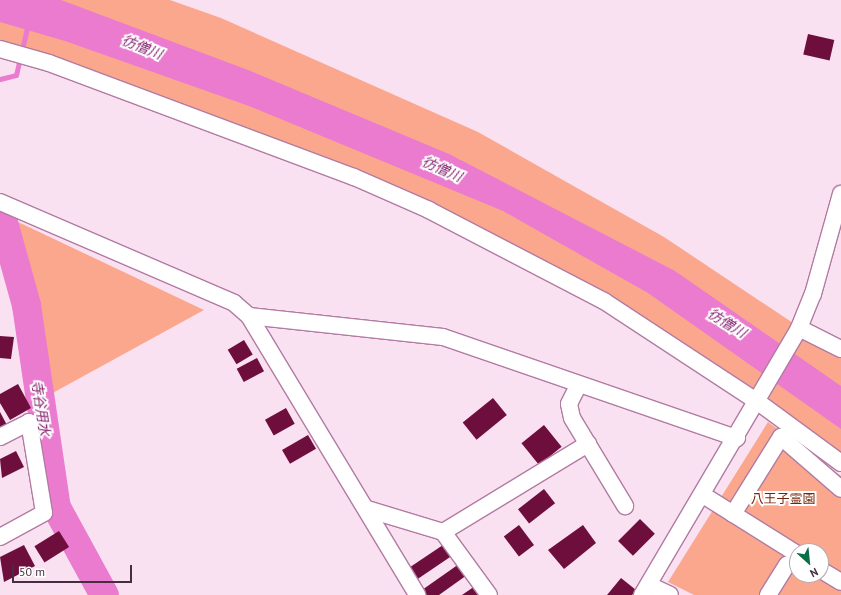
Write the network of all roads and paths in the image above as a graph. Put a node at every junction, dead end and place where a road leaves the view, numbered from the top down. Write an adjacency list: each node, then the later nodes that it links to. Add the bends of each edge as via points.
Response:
1 (0, 49): 8 (street, via 49,63 354,177 429,210 604,301)
2 (841, 194): 5 (street, via 813,294)
3 (0, 202): 4 (street, via 234,303)
4 (249, 316): 7 (street, via 443,337); 16 (street)
5 (799, 328): 6 (street); 8 (street)
6 (841, 349)
7 (578, 386): 10 (street); 11 (street, via 569,404 572,418)
8 (760, 400): 10 (street); 12 (street)
9 (0, 437): 19 (street, via 29,422 44,514)
10 (737, 438): 14 (street)
11 (588, 444): 15 (street); 18 (street)
12 (841, 463)
13 (841, 488): 17 (street, via 781,438)
14 (703, 495): 17 (street); 24 (street)
15 (625, 506)
16 (367, 508): 18 (street); 25 (street)
17 (733, 514): 20 (street)
18 (443, 532): 26 (street)
19 (0, 537)
20 (789, 558)
21 (789, 564): 28 (street)
22 (829, 575): 23 (street)
23 (841, 582)
24 (646, 590): 27 (street)
25 (417, 595)
26 (489, 595)
27 (670, 595)
28 (768, 595)

